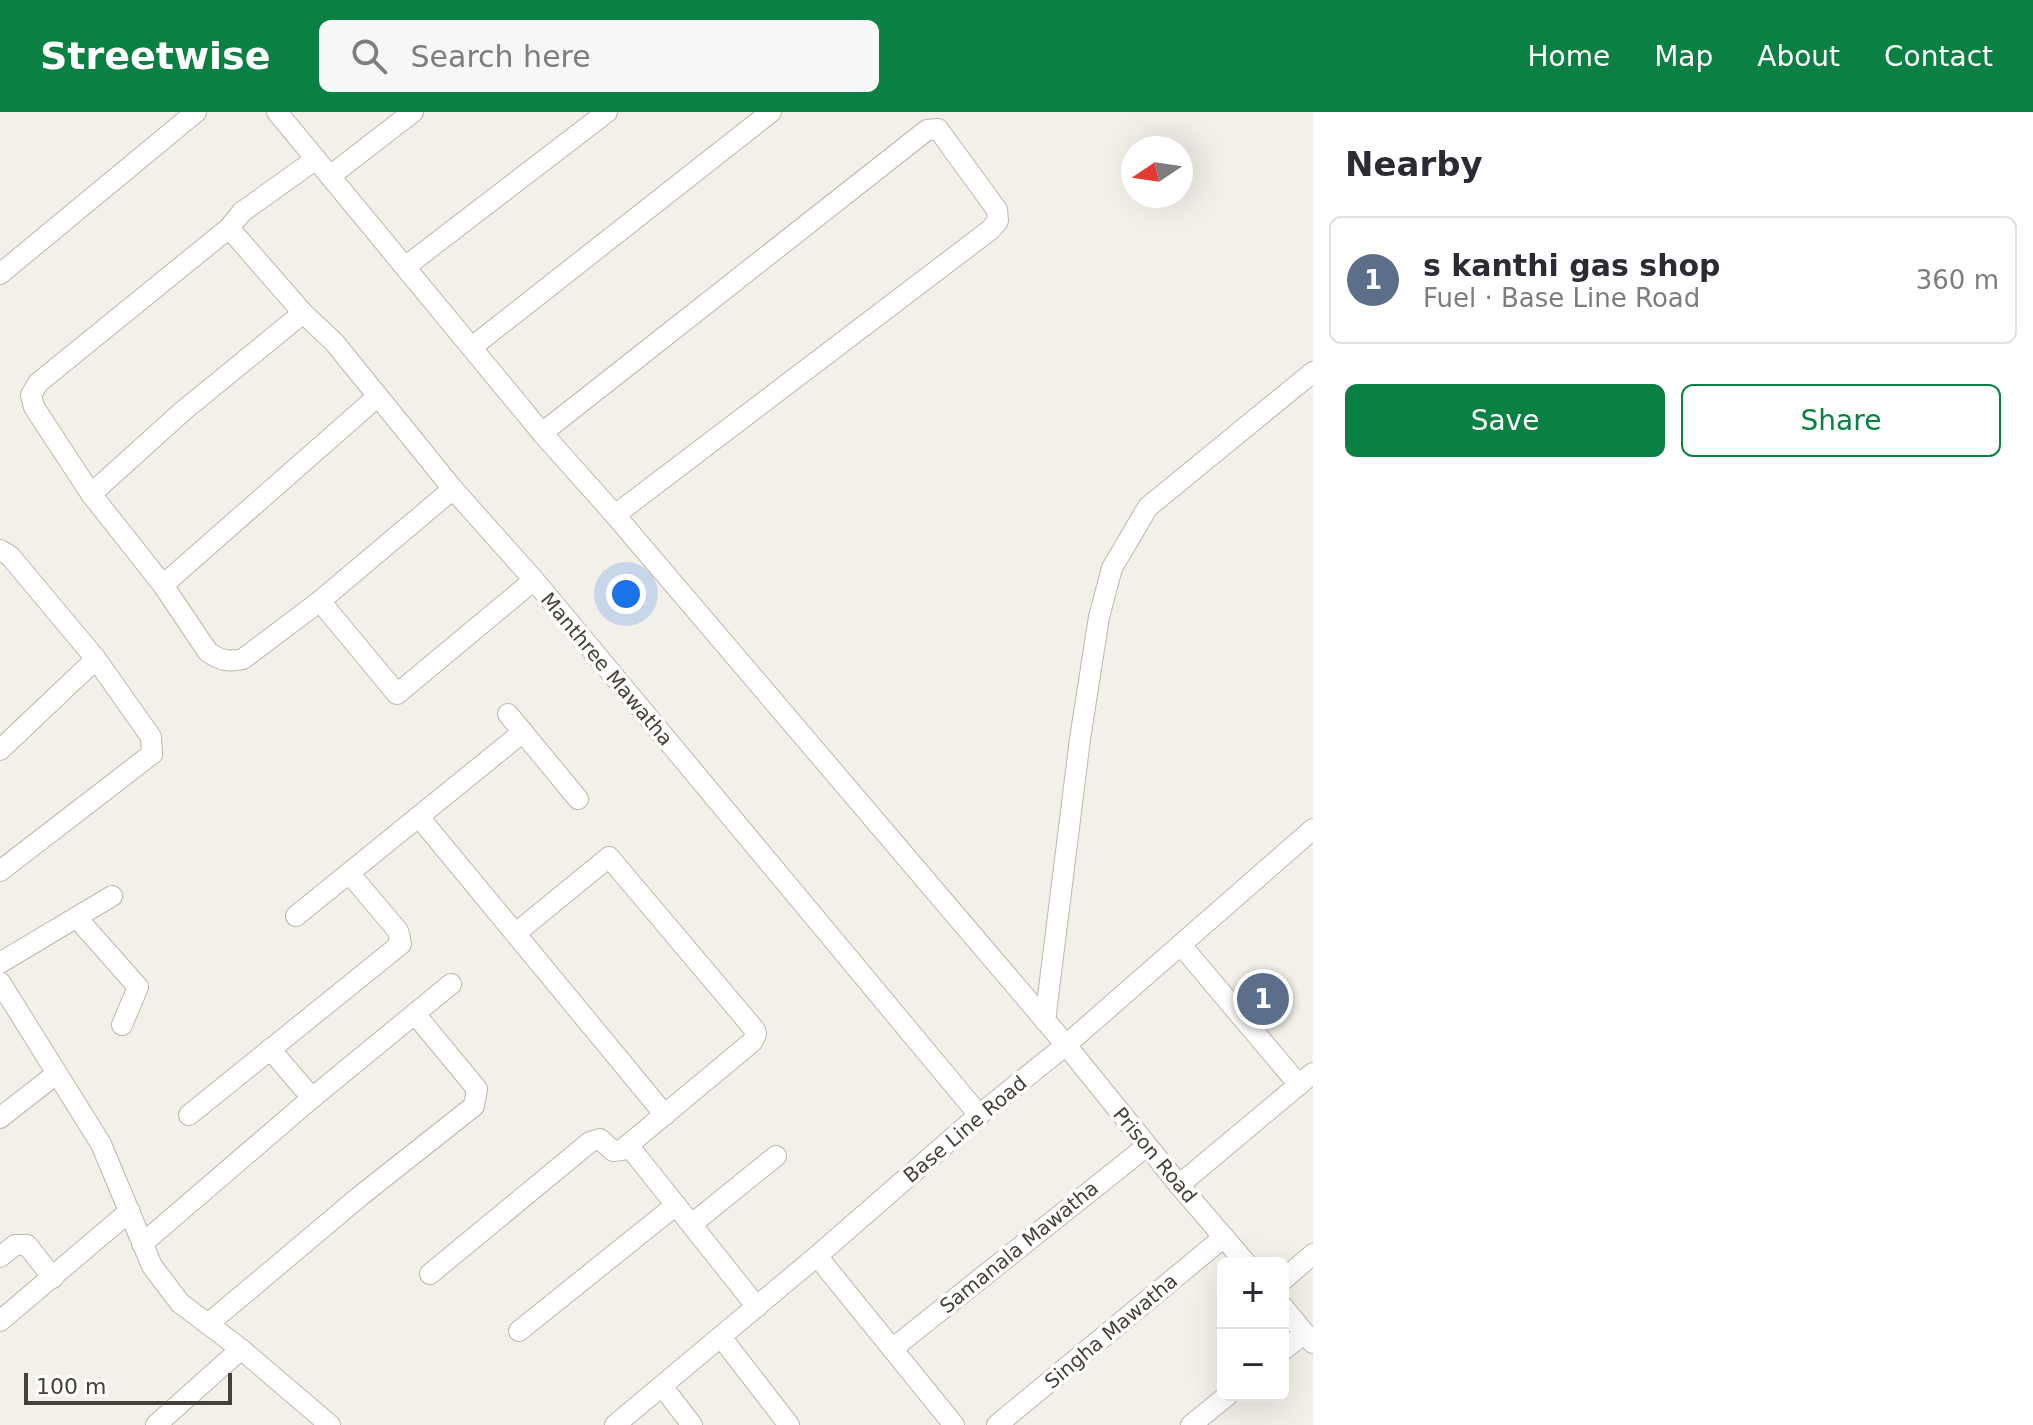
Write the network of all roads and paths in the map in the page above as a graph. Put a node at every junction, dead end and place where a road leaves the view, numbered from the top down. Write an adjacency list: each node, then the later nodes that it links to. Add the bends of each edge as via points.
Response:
1 (196, 112): 10 (street)
2 (277, 112): 6 (street, Prison Road)
3 (413, 112): 7 (street)
4 (607, 112): 9 (street)
5 (771, 112): 12 (street)
6 (316, 159): 7 (street, Prison Road); 8 (street, via 242,212)
7 (330, 176): 9 (street, Prison Road)
8 (229, 228): 11 (street, Manthree Mawatha); 17 (street, via 38,383 31,395)
9 (405, 267): 12 (street, Prison Road)
10 (0, 274)
11 (303, 313): 14 (street, Manthree Mawatha, via 334,342); 17 (street)
12 (472, 347): 15 (street, Prison Road)
13 (1313, 372): 41 (street, via 1148,507 1112,568 1080,739)
14 (377, 397): 16 (street, Manthree Mawatha); 21 (street)
15 (542, 433): 18 (street, Prison Road); 18 (street, via 927,130 938,129 997,210 998,221)
16 (453, 489): 20 (street, Manthree Mawatha); 22 (street)
17 (91, 494): 21 (street)
18 (615, 515): 41 (street, Prison Road)
19 (0, 550): 23 (street)
20 (534, 580): 22 (street, via 397,694); 50 (street, Manthree Mawatha)
21 (163, 585): 22 (street, via 208,652 230,662 243,659)
22 (320, 601)
23 (96, 659): 26 (street); 30 (street, via 151,737 152,754)
24 (508, 714): 25 (street)
25 (523, 732): 27 (street); 28 (street)
26 (0, 750)
27 (578, 799)
28 (419, 817): 31 (street); 35 (street)
29 (1313, 829): 36 (street, Base Line Road)
30 (0, 871)
31 (350, 874): 33 (street); 44 (street, via 398,931 401,944)
32 (112, 896): 34 (street)
33 (296, 916)
34 (77, 918): 37 (street); 42 (street, via 138,987)
35 (516, 933): 49 (street); 49 (street, via 609,857 755,1030 752,1042)
36 (1181, 945): 43 (street, Base Line Road); 46 (street)
37 (0, 963)
38 (0, 982): 45 (street)
39 (451, 984): 40 (street)
40 (415, 1014): 47 (street); 71 (street, via 477,1089 474,1106)
41 (1045, 1021): 43 (street, Prison Road)
42 (122, 1025)
43 (1066, 1045): 50 (street, Base Line Road); 53 (street, Prison Road)
44 (270, 1049): 47 (street); 48 (street)
45 (56, 1074): 51 (street); 57 (street, via 101,1144)
46 (1306, 1079): 55 (street)
47 (312, 1098): 60 (street)
48 (189, 1115)
49 (665, 1115): 52 (street)
50 (979, 1115): 62 (street, Base Line Road)
51 (0, 1118)
52 (628, 1145): 56 (street); 65 (street, via 613,1151 600,1139 590,1142)
53 (1147, 1146): 55 (street, Prison Road); 77 (street, Samanala Mawatha)
54 (776, 1156): 58 (street)
55 (1179, 1185): 59 (street, Prison Road)
56 (676, 1205): 58 (street); 72 (street)
57 (130, 1211): 60 (street); 67 (street)
58 (692, 1224): 68 (street)
59 (1224, 1237): 64 (street, Prison Road); 86 (street, Singha Mawatha)
60 (142, 1244): 71 (street, via 180,1303)
61 (1313, 1254): 66 (street)
62 (817, 1256): 68 (street, Base Line Road); 77 (street)
63 (0, 1257): 67 (street, via 15,1245 27,1245)
64 (1241, 1257)
65 (430, 1274)
66 (1289, 1275)
67 (53, 1278): 70 (street)
68 (757, 1307): 73 (street, Base Line Road)
69 (1289, 1314): 74 (street)
70 (0, 1321)
71 (208, 1324): 76 (street)
72 (519, 1331)
73 (721, 1337): 78 (street, Base Line Road); 84 (street)
74 (1309, 1338): 75 (street)
75 (1289, 1347)
76 (241, 1349): 80 (street); 81 (street)
77 (892, 1349): 85 (street)
78 (662, 1386): 82 (street, Base Line Road); 83 (street)
79 (1221, 1401): 87 (street)
80 (166, 1422)
81 (330, 1425)
82 (615, 1425)
83 (692, 1425)
84 (789, 1425)
85 (954, 1425)
86 (997, 1425)
87 (1191, 1425)

